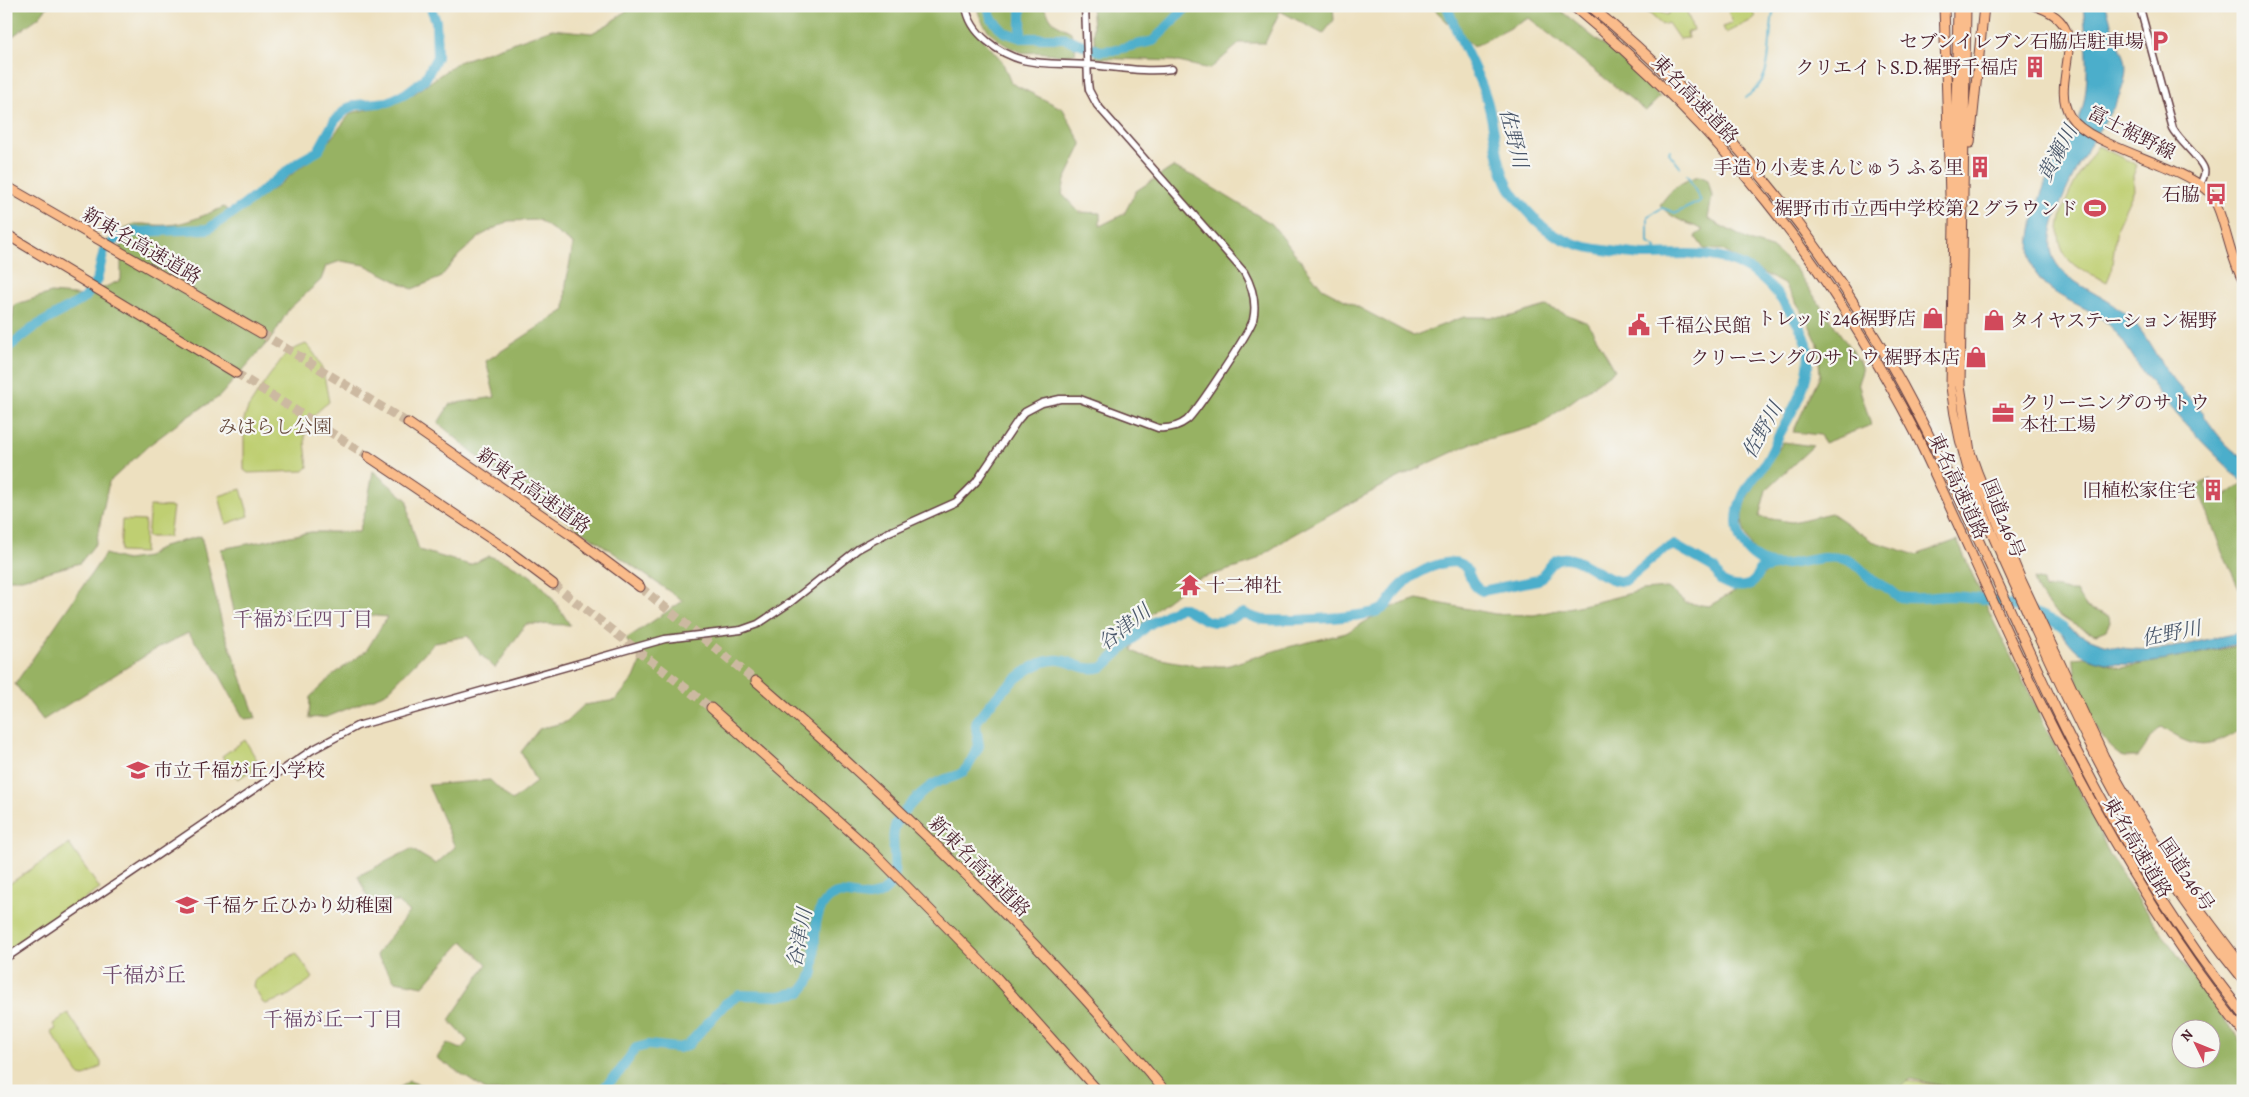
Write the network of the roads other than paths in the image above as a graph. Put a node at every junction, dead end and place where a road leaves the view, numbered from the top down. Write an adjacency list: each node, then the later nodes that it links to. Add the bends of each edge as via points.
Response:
1 (966, 6): 11 (street, via 974,28 1012,58 1026,62)
2 (1085, 6): 11 (street)
3 (1573, 6): 32 (highway, 東名高速道路, via 1674,95 1710,133 1784,221 1826,280 1891,386 2074,770 2131,870)
4 (1590, 6): 31 (highway, 東名高速道路, via 1716,125 1789,211 1876,339 1902,385 2086,770 2140,865 2202,960)
5 (1944, 6): 17 (highway, via 1950,226)
6 (1958, 6): 17 (highway, 国道246号)
7 (1966, 6): 15 (highway, 国道246号)
8 (1984, 6): 15 (highway)
9 (2034, 6): 13 (main road, 富士裾野線, via 2055,16 2066,32 2070,56 2064,94 2071,117 2086,131)
10 (2140, 8): 13 (street, via 2173,129 2204,168)
11 (1086, 65): 12 (street, via 1157,71); 28 (street, via 1089,90 1097,105 1244,272 1252,291 1253,320 1244,338 1188,418 1168,429 1080,399 1060,399 1034,406 1010,430 976,482 956,502 858,549 758,624 741,630 665,639 357,726 312,750)
12 (1172, 69)
13 (2200, 185): 18 (main road, 富士裾野線, via 2216,202 2230,255)
14 (6, 186): 19 (highway, 新東名高速道路)
15 (1964, 186): 25 (highway, 国道246号, via 1960,385 1966,424 1976,472)
16 (6, 234): 20 (highway)
17 (1954, 264): 25 (highway, 国道246号, via 1951,386 1958,437 1975,494 2012,579)
18 (2243, 281)
19 (261, 333)
20 (236, 373)
21 (408, 423): 24 (highway, 新東名高速道路)
22 (368, 456): 23 (highway)
23 (553, 584)
24 (640, 587)
25 (2059, 672): 29 (highway, 国道246号, via 2130,803 2191,898); 30 (highway, 国道246号, via 2123,807 2184,902)
26 (756, 681): 34 (highway, 新東名高速道路, via 877,788 1019,927)
27 (711, 708): 33 (highway, via 872,851 996,977)
28 (6, 958)
29 (2243, 967)
30 (2243, 979)
31 (2243, 1014)
32 (2243, 1032)
33 (1098, 1091)
34 (1165, 1091)

